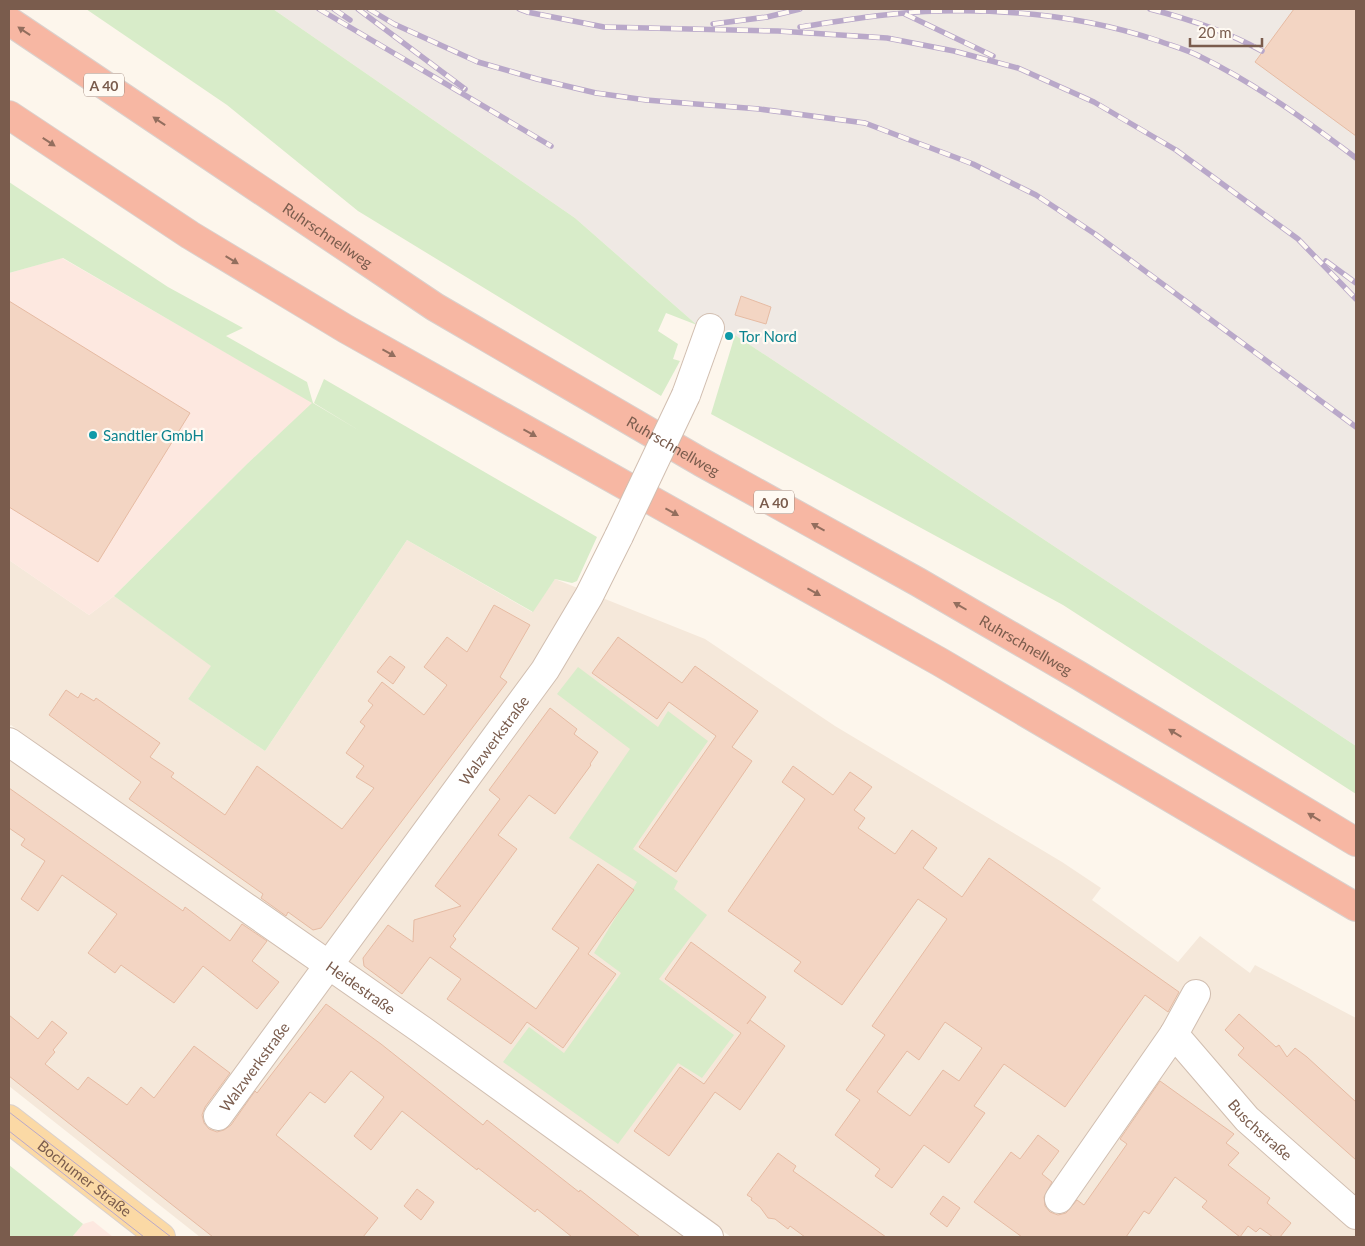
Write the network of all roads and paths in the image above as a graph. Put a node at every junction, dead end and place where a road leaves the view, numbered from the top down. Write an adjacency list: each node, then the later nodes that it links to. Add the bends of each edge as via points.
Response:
1 (9, 21): 5 (highway, Ruhrschnellweg / A 40, one-way to 1, via 926,586 701,462 435,307)
2 (9, 115): 6 (highway, one-way to 6, via 190,235 346,329 940,662)
3 (710, 328): 7 (street, Walzwerkstraße, bridge, via 686,395 619,536 546,670)
4 (9, 742): 7 (street, Heidestraße)
5 (1356, 842)
6 (1356, 907)
7 (329, 966): 10 (street, Walzwerkstraße); 15 (street, Heidestraße)
8 (1196, 994): 9 (street)
9 (1174, 1034): 12 (street); 13 (street, Buschstraße, via 1247,1119)
10 (218, 1116)
11 (9, 1119): 14 (main road, Bochumer Straße)
12 (1059, 1199)
13 (1356, 1214)
14 (161, 1237)
15 (709, 1237)

